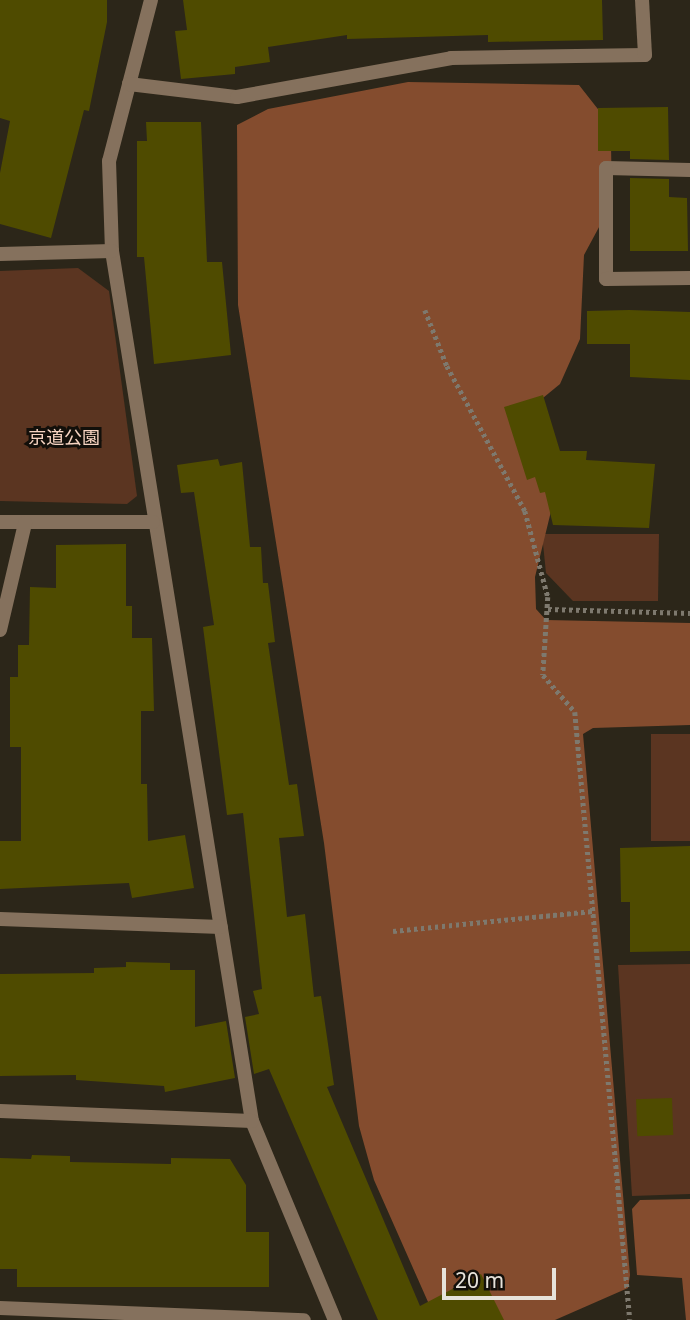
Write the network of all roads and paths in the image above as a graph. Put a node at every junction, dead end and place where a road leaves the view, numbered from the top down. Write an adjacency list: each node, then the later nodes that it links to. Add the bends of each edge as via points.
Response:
1 (150, 0): 3 (street)
2 (642, 0): 3 (street, via 645,55 451,58 237,97)
3 (129, 84): 5 (street, via 109,161)
4 (690, 170): 7 (street, via 606,168 606,279)
5 (113, 251): 6 (street); 10 (street)
6 (0, 254)
7 (690, 278)
8 (425, 310): 12 (path, via 447,366 525,511)
9 (0, 522): 11 (street)
10 (153, 522): 11 (street); 17 (street)
11 (25, 523): 14 (street)
12 (548, 608): 13 (path); 15 (path, via 544,675 575,712)
13 (690, 613)
14 (0, 630)
15 (593, 911): 18 (path); 24 (path)
16 (0, 919): 17 (street)
17 (221, 927): 20 (street)
18 (393, 931)
19 (0, 1111): 20 (street)
20 (252, 1121): 23 (street)
21 (0, 1308): 22 (street)
22 (304, 1320)
23 (335, 1320)
24 (630, 1320)

